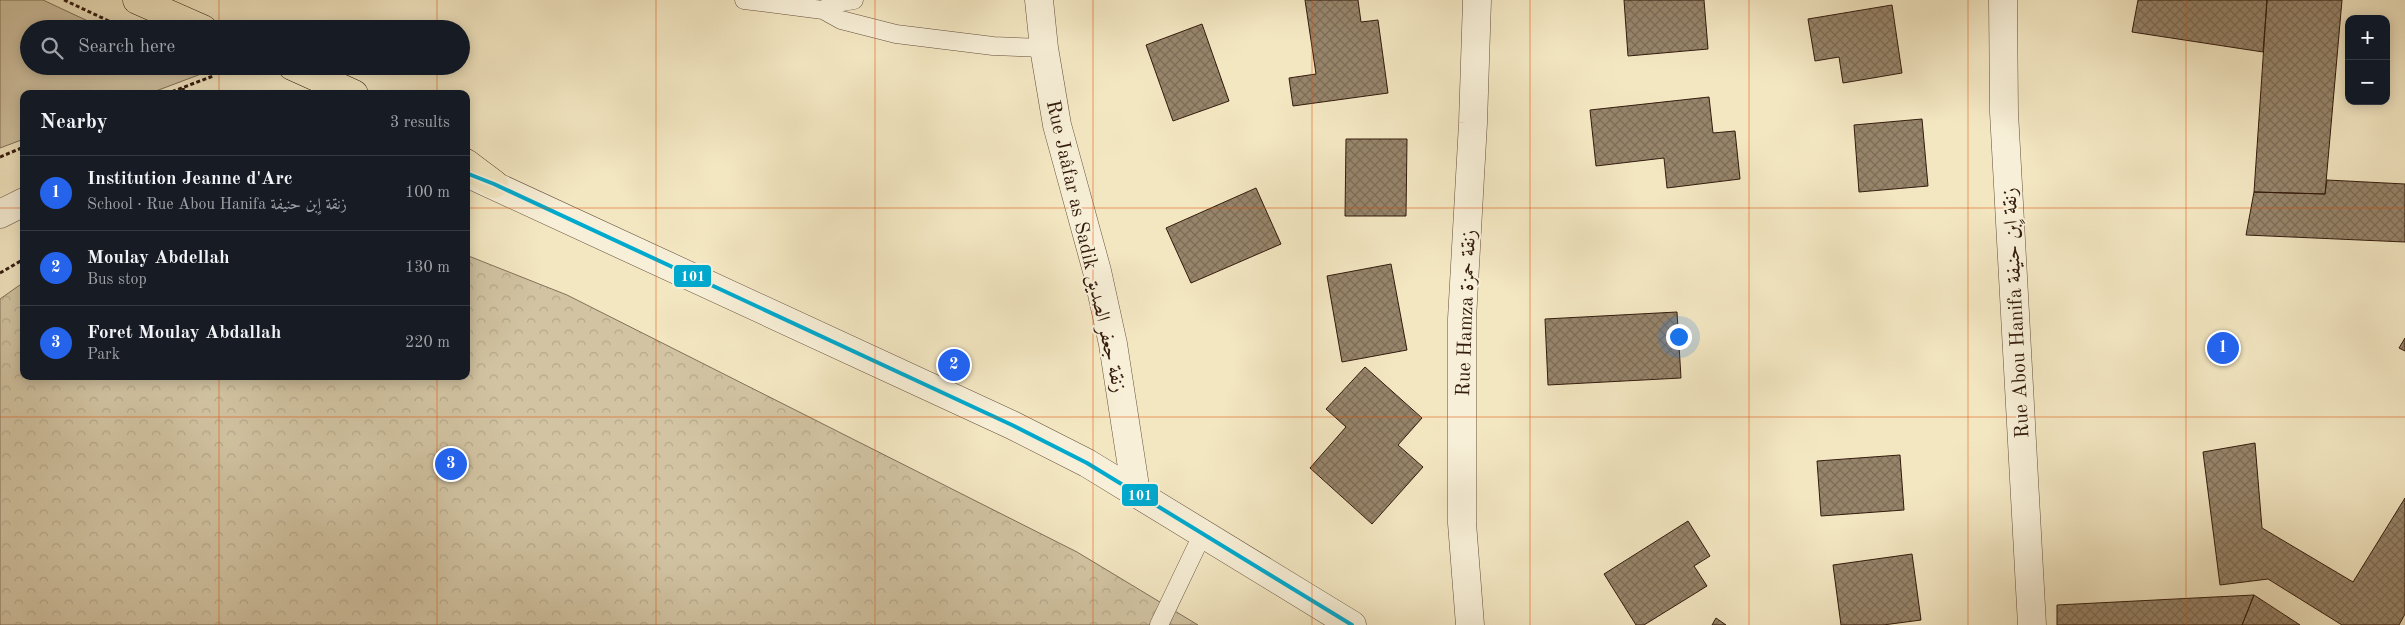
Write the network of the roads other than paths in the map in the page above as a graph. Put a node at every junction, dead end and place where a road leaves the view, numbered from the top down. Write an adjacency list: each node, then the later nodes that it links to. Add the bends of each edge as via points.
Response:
1 (137, 0): 8 (main road)
2 (744, 0): 7 (lane)
3 (854, 0): 7 (lane, via 836,3)
4 (1039, 0): 9 (street, Rue Jaâfar as Sadik زنقة جعفر الصديق)
5 (1477, 0): 21 (street, Rue Hamza زنقة حمزة, via 1462,319 1462,523)
6 (2003, 0): 22 (street, Rue Abou Hanifa زنقة اٍبن حنيفة, via 2004,112)
7 (823, 10): 9 (lane, via 841,20 876,30 993,46)
8 (183, 20)
9 (1044, 48): 17 (street, Rue Jaâfar as Sadik زنقة جعفر الصديق, via 1057,124 1097,271 1113,344)
10 (312, 75): 11 (main road)
11 (345, 90)
12 (470, 166): 14 (main road)
13 (470, 175): 14 (street)
14 (494, 184): 17 (street, via 1012,425 1087,463)
15 (20, 204): 16 (street)
16 (0, 214)
17 (1136, 493): 18 (street)
18 (1203, 533): 19 (lane); 20 (street)
19 (1159, 625)
20 (1352, 625)
21 (1470, 625)
22 (2032, 625)

